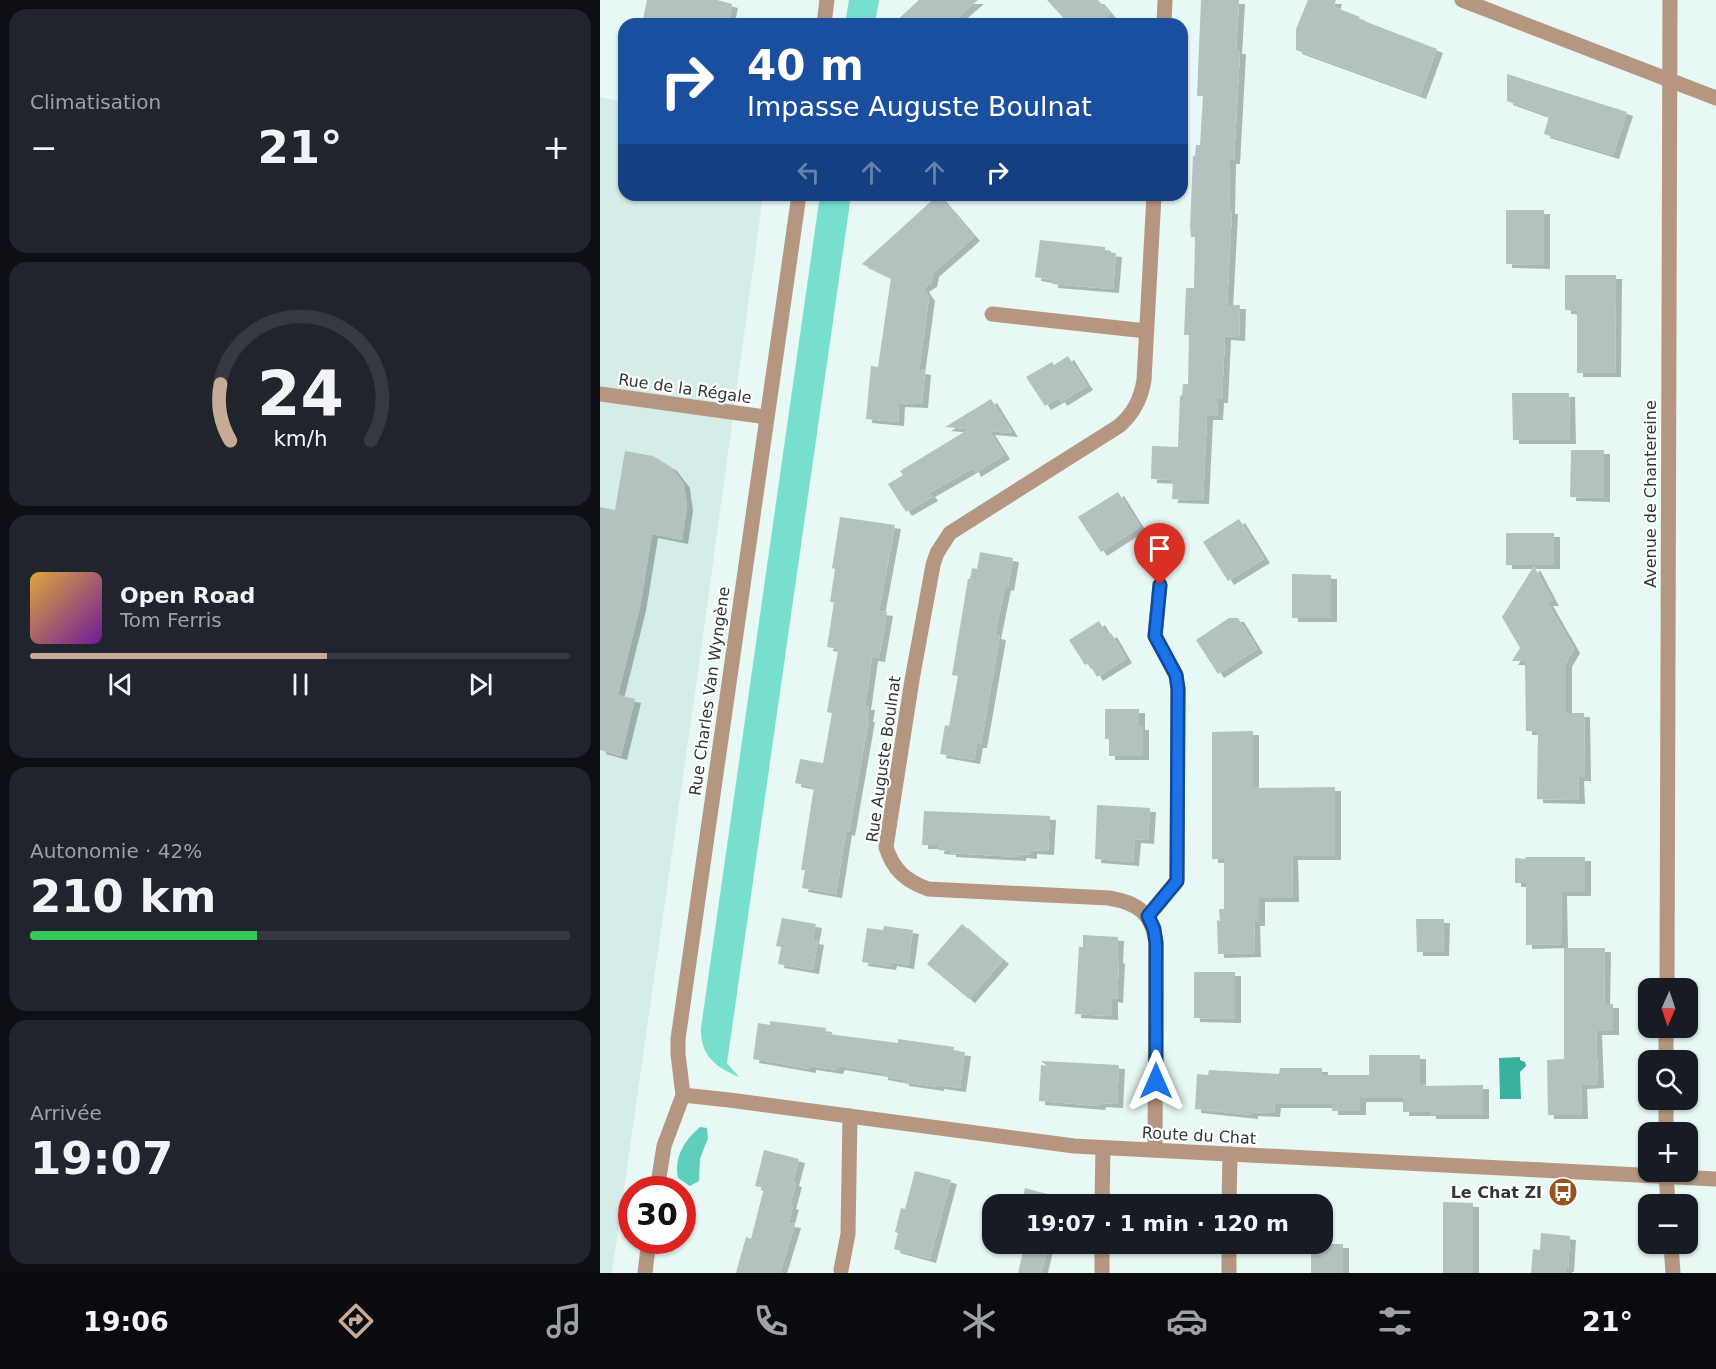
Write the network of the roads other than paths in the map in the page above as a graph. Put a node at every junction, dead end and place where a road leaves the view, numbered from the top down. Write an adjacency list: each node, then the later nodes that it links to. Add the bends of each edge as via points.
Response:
1 (827, 0): 5 (street)
2 (1166, 0): 6 (street)
3 (1462, 0): 7 (street)
4 (1670, 0): 7 (street, Avenue de Chantereine)
5 (825, 18)
6 (1164, 18)
7 (1670, 80): 8 (street); 17 (street, Avenue de Chantereine)
8 (1716, 98)
9 (798, 201): 14 (street, Rue Charles Van Wyngène)
10 (1154, 201): 12 (street, Rue Auguste Boulnat)
11 (992, 314): 12 (street)
12 (1146, 331): 16 (street, Rue Auguste Boulnat, via 1142,394 1130,416 950,533 937,553 886,847 897,870 914,884 928,889 1109,898 1134,904)
13 (600, 394): 14 (street, Rue de la Régale)
14 (766, 417): 18 (street, Rue Charles Van Wyngène, via 678,1039)
15 (1160, 585): 16 (street, via 1155,636 1176,675 1178,689 1177,881)
16 (1148, 916): 21 (street, via 1156,943)
17 (1666, 978)
18 (683, 1095): 19 (street, Route du Chat); 24 (street, Rue Charles Van Wyngène, via 664,1146)
19 (850, 1116): 20 (street, Route du Chat); 33 (street, via 848,1234)
20 (1103, 1148): 21 (street, Route du Chat); 27 (street)
21 (1155, 1150): 22 (street, Route du Chat)
22 (1230, 1154): 23 (street, Route du Chat); 28 (street)
23 (1638, 1173)
24 (659, 1176)
25 (1698, 1177): 26 (street, Route du Chat)
26 (1716, 1179)
27 (1102, 1194)
28 (1230, 1194)
29 (647, 1254): 34 (street)
30 (1102, 1254): 35 (street)
31 (1229, 1254): 36 (street)
32 (1672, 1254): 37 (street)
33 (840, 1272)
34 (645, 1273)
35 (1102, 1273)
36 (1229, 1273)
37 (1673, 1273)

